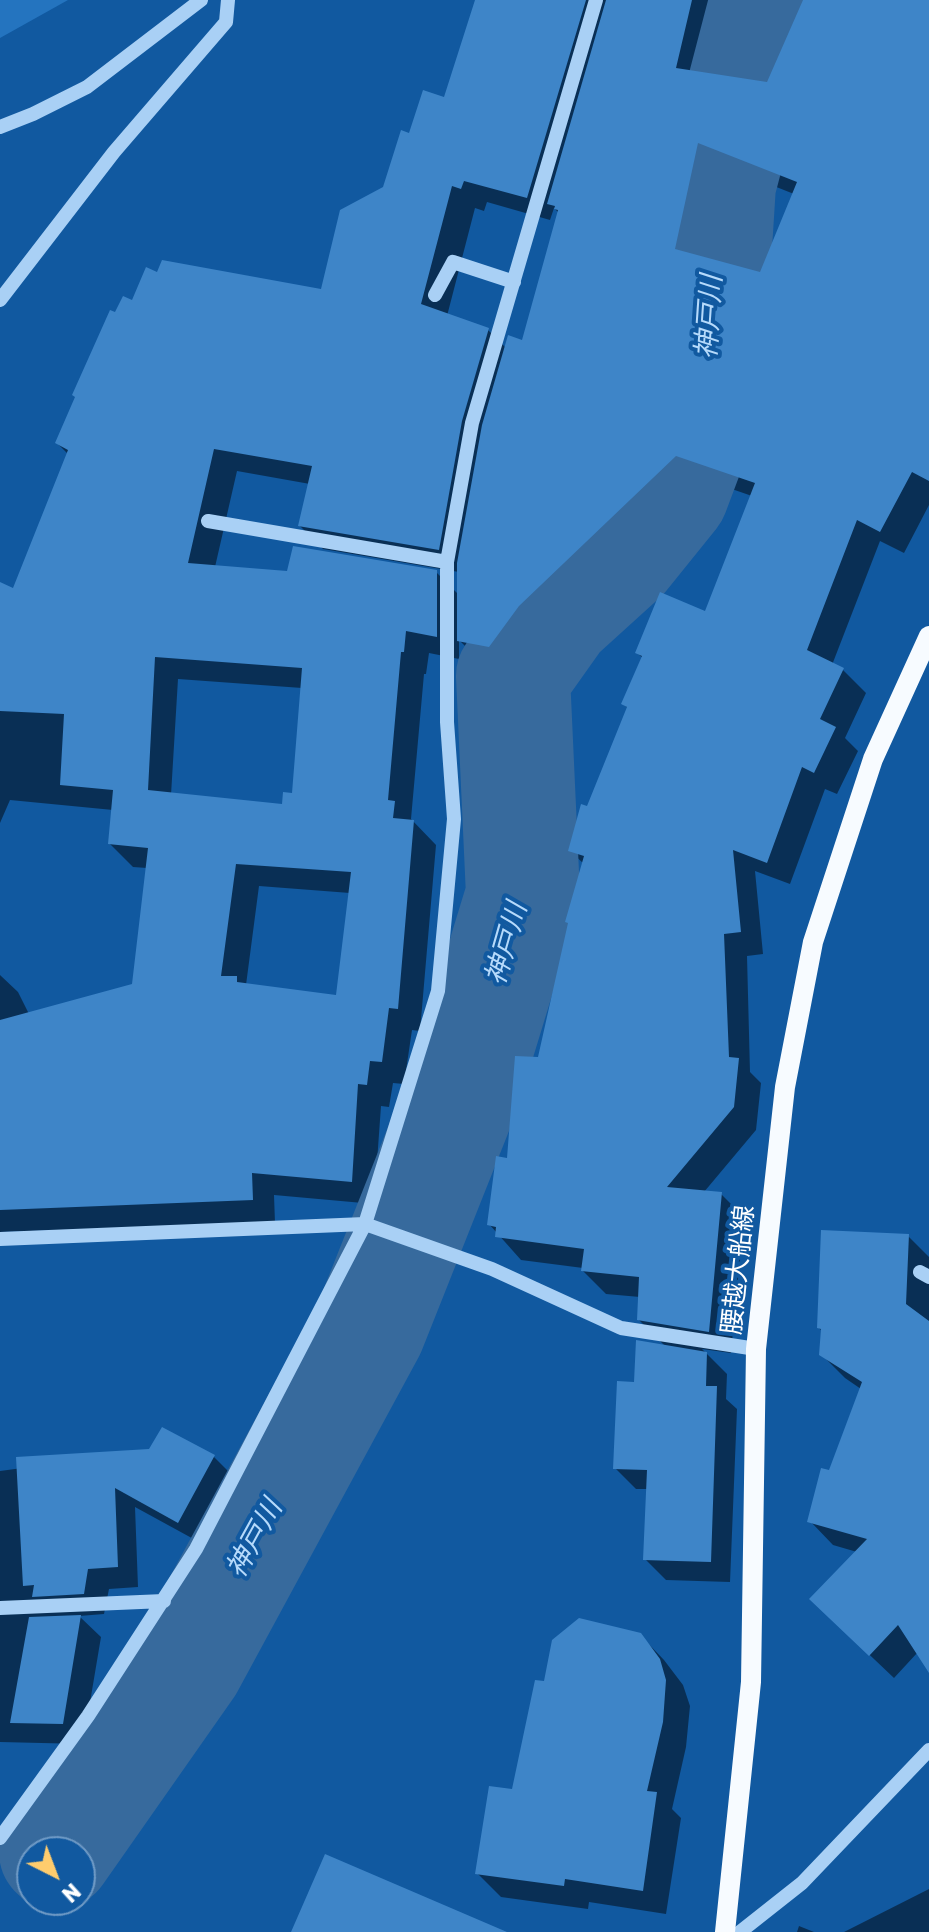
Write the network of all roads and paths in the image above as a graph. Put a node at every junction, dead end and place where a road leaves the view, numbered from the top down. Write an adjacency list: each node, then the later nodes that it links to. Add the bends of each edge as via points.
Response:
1 (201, 0): 4 (street, via 87,87)
2 (228, 0): 7 (street, via 226,22 114,152)
3 (596, 0): 5 (street)
4 (0, 127)
5 (514, 282): 6 (street, via 453,262); 9 (street, via 472,423)
6 (435, 295)
7 (0, 300)
8 (208, 521): 9 (street)
9 (447, 562): 11 (street, via 447,722 454,819 438,991)
10 (929, 636): 13 (main road, 腰越大船線, via 873,759 813,942 785,1087)
11 (365, 1224): 12 (street); 13 (street, via 492,1269 621,1328); 14 (street)
12 (0, 1239)
13 (756, 1349): 18 (main road, 腰越大船線, via 751,1682)
14 (164, 1601): 15 (street); 17 (street)
15 (0, 1608)
16 (929, 1751): 19 (street, via 802,1883)
17 (0, 1838)
18 (725, 1932)
19 (740, 1932)

